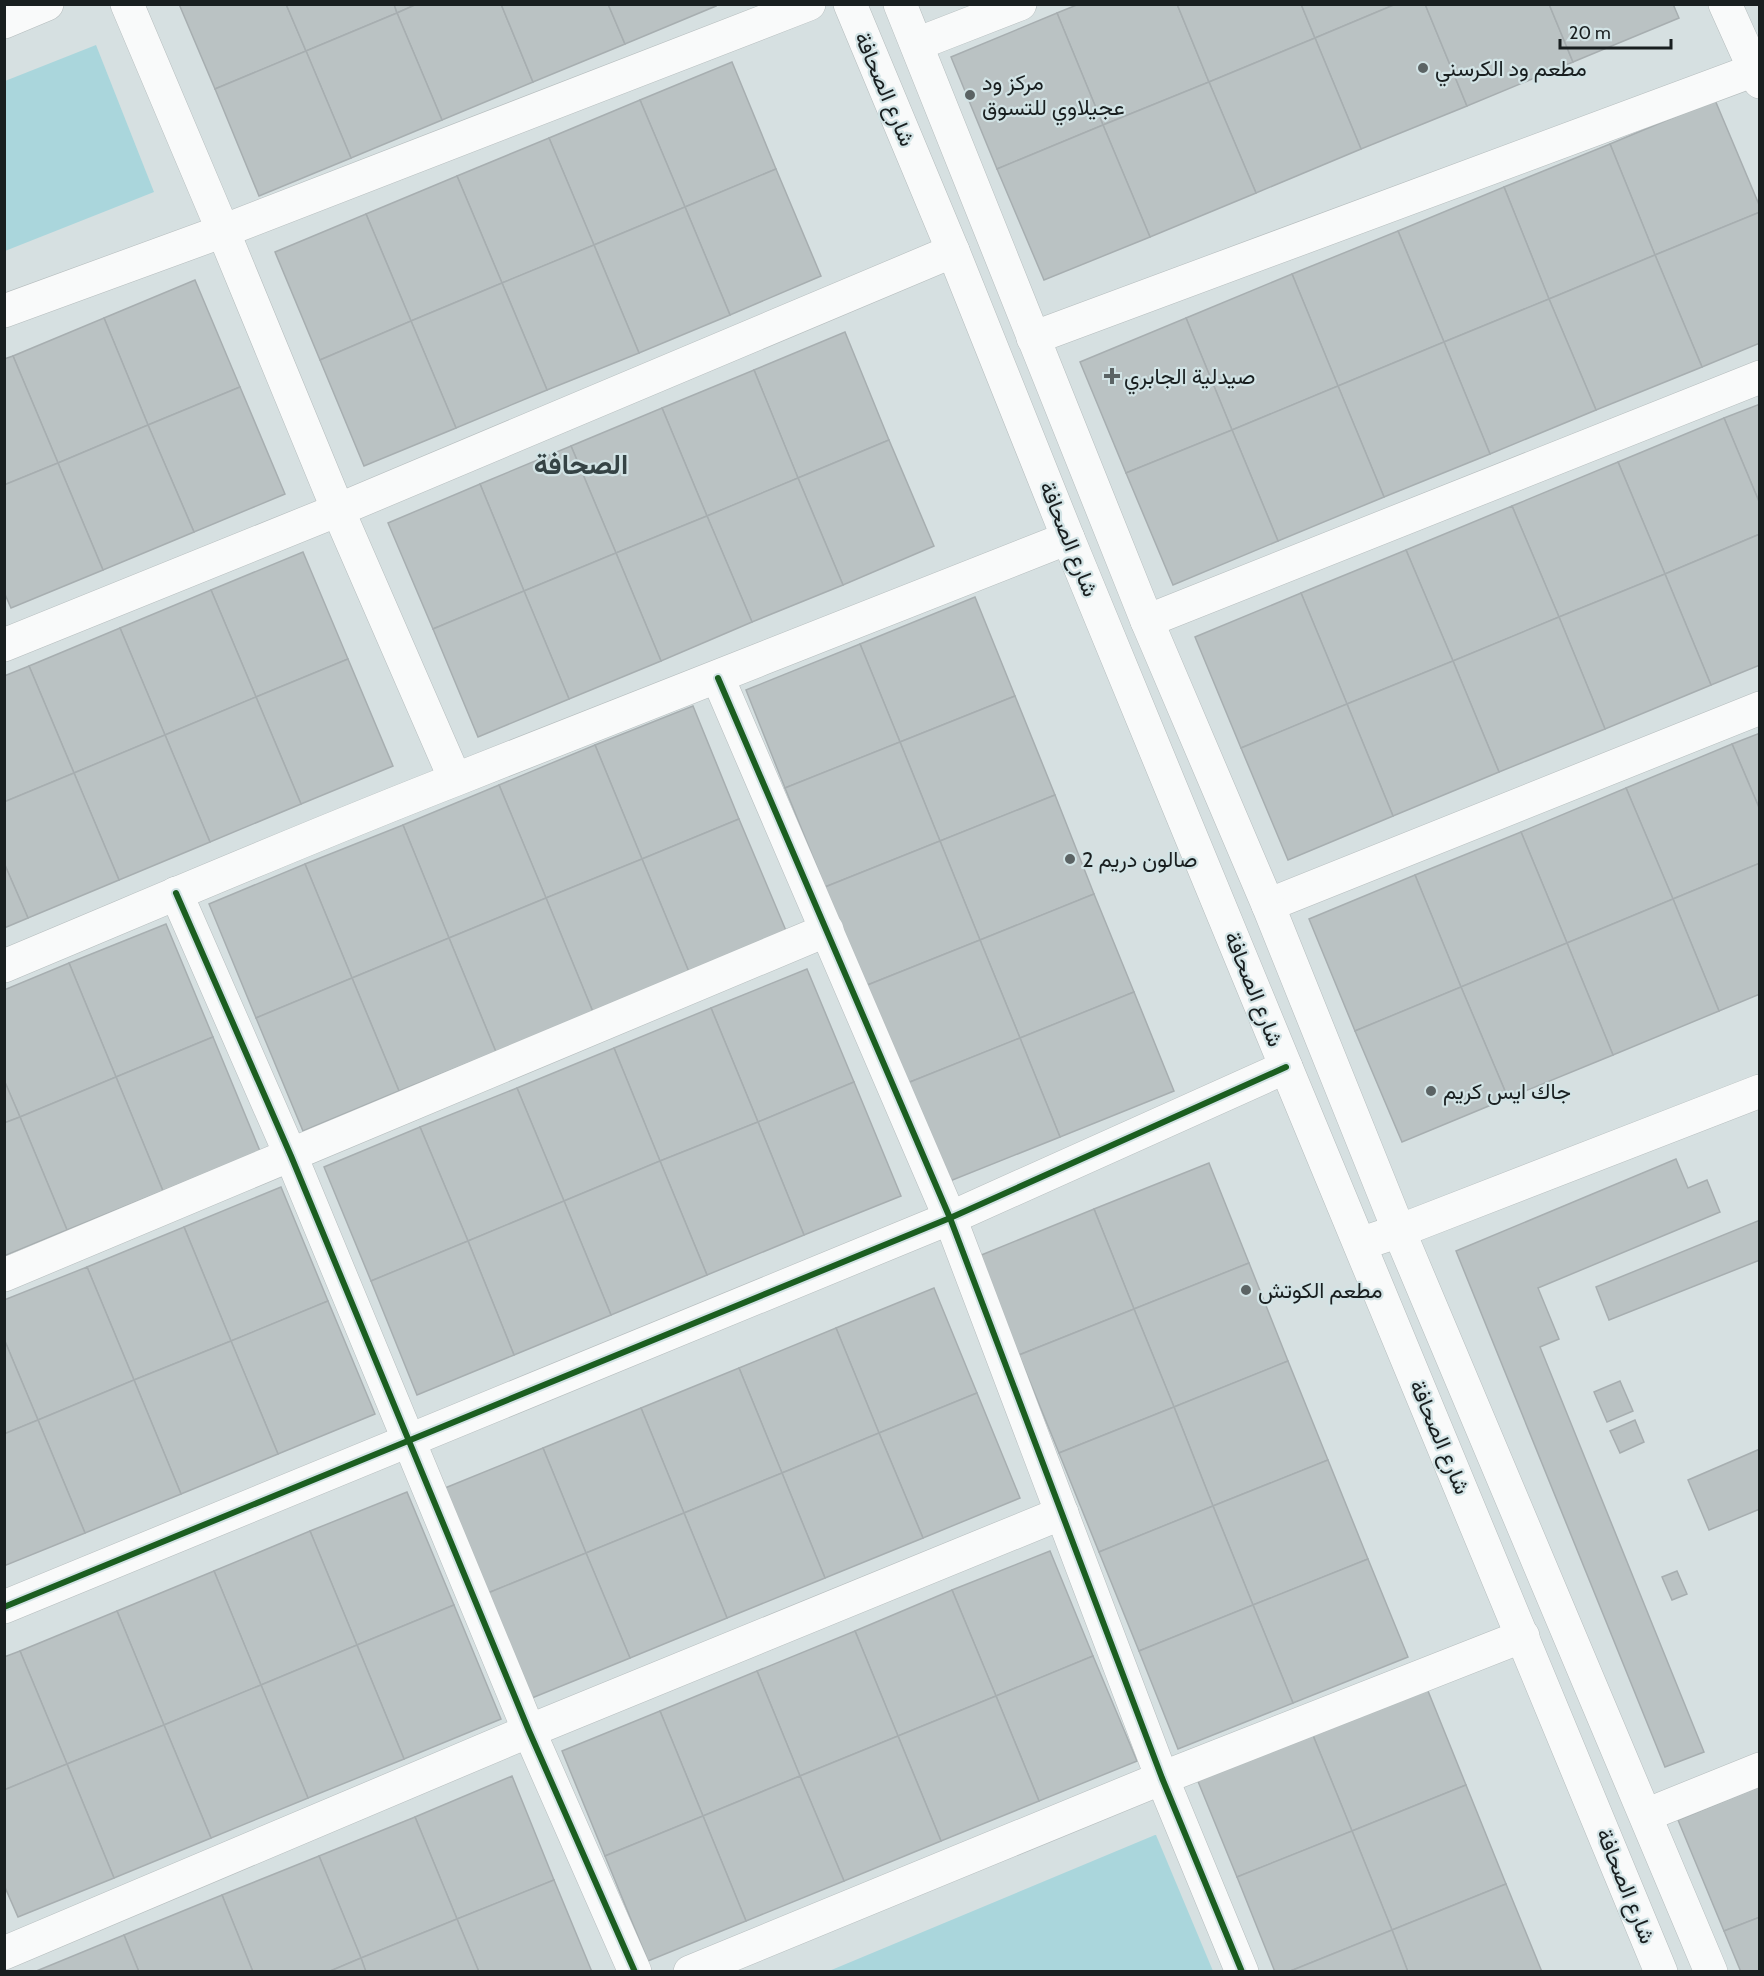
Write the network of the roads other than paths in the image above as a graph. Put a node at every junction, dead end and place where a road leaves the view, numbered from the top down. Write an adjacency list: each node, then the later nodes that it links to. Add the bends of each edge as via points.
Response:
1 (47, 4): 8 (street)
2 (127, 4): 11 (street)
3 (809, 4): 11 (street)
4 (850, 4): 12 (street, شارع الصحافة)
5 (900, 4): 9 (street, شارع الصحافة)
6 (1020, 4): 9 (street)
7 (1725, 4): 10 (street)
8 (4, 22)
9 (917, 44): 14 (street, شارع الصحافة)
10 (1758, 74): 14 (street)
11 (223, 231): 13 (street); 16 (street)
12 (953, 251): 16 (street); 17 (street, شارع الصحافة)
13 (4, 311)
14 (1034, 338): 18 (street, شارع الصحافة)
15 (1760, 377): 18 (street)
16 (338, 510): 19 (street); 22 (street)
17 (1068, 538): 20 (street); 27 (street, شارع الصحافة)
18 (1147, 621): 24 (street, شارع الصحافة)
19 (4, 645)
20 (718, 678): 22 (street); 25 (street)
21 (1760, 708): 24 (street)
22 (455, 779): 23 (street)
23 (176, 894): 26 (street); 29 (street)
24 (1268, 905): 31 (street, شارع الصحافة)
25 (827, 930): 29 (street); 30 (street)
26 (4, 966)
27 (1286, 1067): 30 (street); 32 (street, شارع الصحافة)
28 (1760, 1091): 31 (street)
29 (291, 1156): 33 (street); 34 (street)
30 (950, 1218): 34 (street); 35 (street)
31 (1399, 1231): 32 (street); 41 (street, شارع الصحافة)
32 (1360, 1244): 37 (street, شارع الصحافة)
33 (4, 1275)
34 (411, 1442): 36 (street); 38 (street)
35 (1062, 1513): 38 (street); 40 (street)
36 (4, 1607)
37 (1523, 1636): 40 (street); 48 (street, شارع الصحافة)
38 (529, 1731): 42 (street); 45 (street)
39 (1760, 1769): 41 (street)
40 (1162, 1778): 46 (street); 47 (street)
41 (1646, 1815): 49 (street, شارع الصحافة)
42 (4, 1953)
43 (4, 1961): 44 (street)
44 (9, 1971)
45 (635, 1971)
46 (690, 1971)
47 (1242, 1971)
48 (1661, 1971)
49 (1711, 1971)

